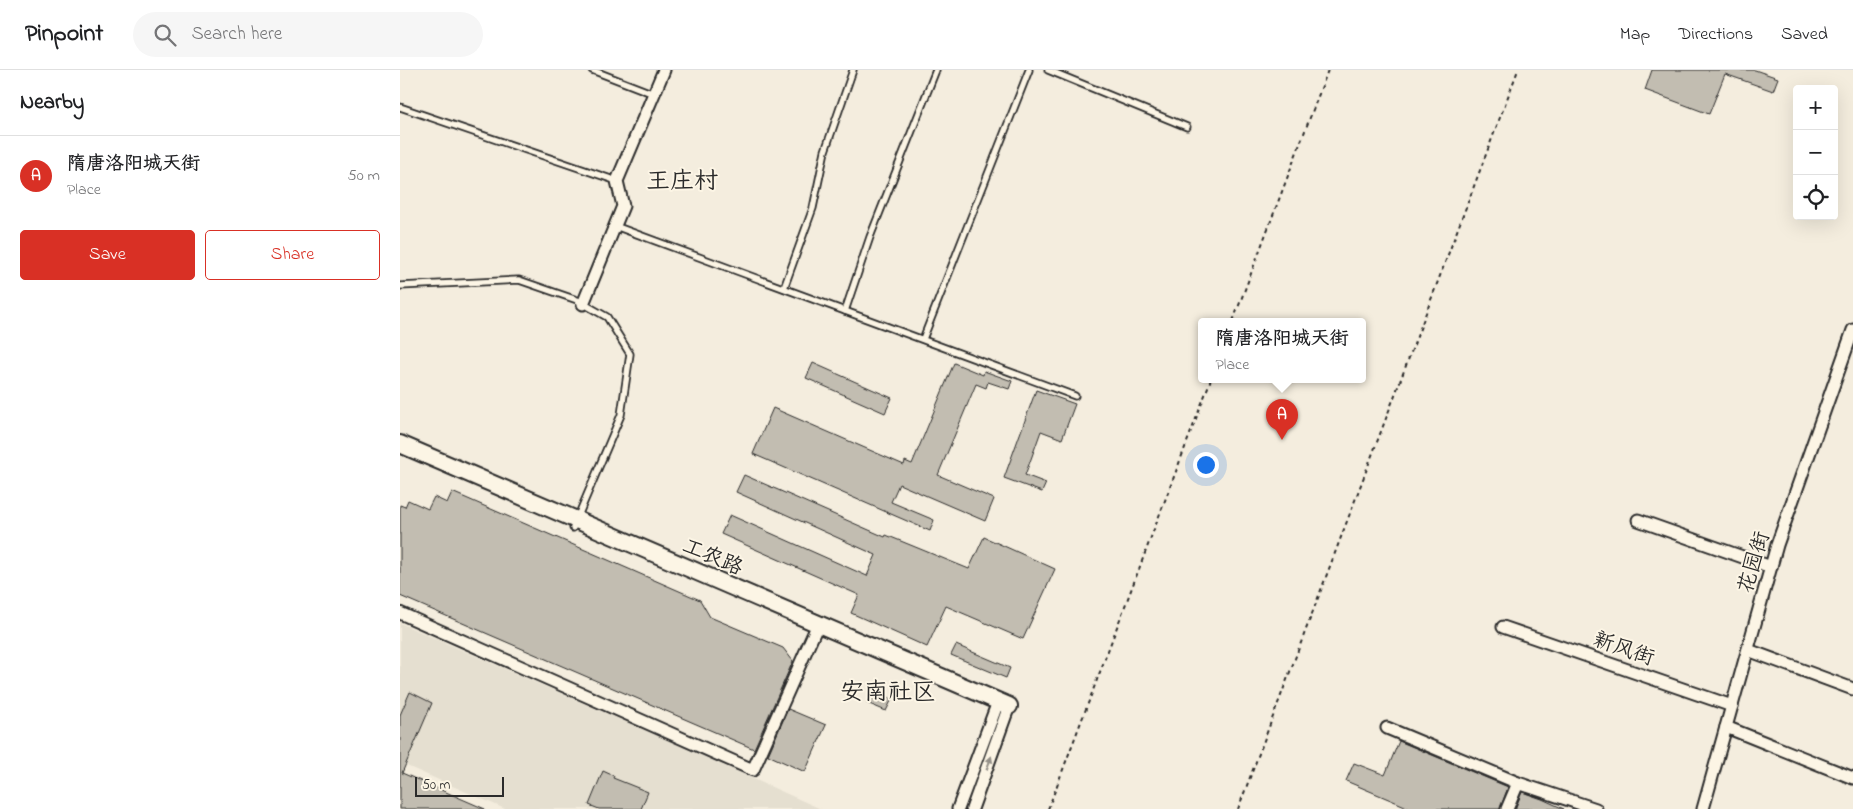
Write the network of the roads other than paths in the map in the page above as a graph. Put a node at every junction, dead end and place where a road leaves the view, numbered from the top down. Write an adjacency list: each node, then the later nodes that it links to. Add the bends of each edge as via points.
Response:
1 (592, 70): 7 (lane)
2 (664, 70): 7 (street)
3 (853, 70): 13 (lane, via 825,151 813,208)
4 (936, 70): 15 (lane, via 870,237)
5 (1029, 70): 17 (lane)
6 (1048, 70): 9 (lane)
7 (654, 94): 10 (street)
8 (400, 107): 10 (lane)
9 (1187, 127)
10 (617, 181): 11 (street, via 623,206)
11 (615, 226): 13 (lane); 14 (street)
12 (400, 286): 14 (lane, via 519,280)
13 (784, 288): 15 (lane)
14 (583, 304): 22 (lane, via 607,317 630,354 621,415)
15 (845, 311): 17 (lane)
16 (1853, 330): 23 (street, 花园街)
17 (922, 339): 18 (lane)
18 (1075, 396)
19 (400, 444): 22 (street, 工农路)
20 (400, 454): 22 (street, 工农路)
21 (1638, 520): 23 (street)
22 (575, 524): 26 (street, 工农路)
23 (1771, 567): 27 (street, 花园街)
24 (400, 613): 26 (street, via 753,770)
25 (1503, 626): 29 (street, 新风街)
26 (816, 628): 30 (street, 工农路)
27 (1748, 650): 28 (street); 29 (street, 花园街)
28 (1853, 689)
29 (1732, 706): 31 (street, 花园街)
30 (1002, 708): 35 (street); 36 (street, one-way to 30)
31 (1726, 727): 33 (street); 39 (street, 花园街)
32 (1387, 728): 34 (street)
33 (1853, 778)
34 (1518, 783): 37 (street); 38 (street)
35 (958, 809)
36 (972, 809)
37 (1507, 809)
38 (1596, 809)
39 (1703, 809)

